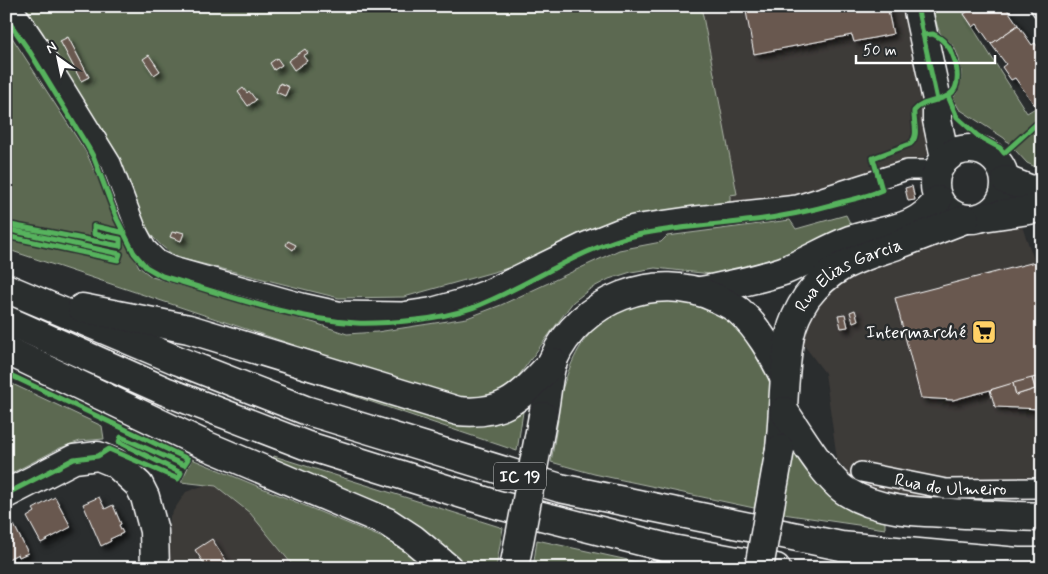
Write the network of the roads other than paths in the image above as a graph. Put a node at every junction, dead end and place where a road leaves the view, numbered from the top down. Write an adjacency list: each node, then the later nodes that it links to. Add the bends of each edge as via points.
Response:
1 (12, 6): 5 (street, via 111,163 146,248 158,260 302,304 338,311 403,312 430,308 489,289 618,229 687,217 797,205 907,170)
2 (917, 6): 3 (main road)
3 (937, 100): 4 (main road, via 944,115); 5 (main road)
4 (976, 149): 5 (main road, via 955,152); 6 (main road, via 996,159)
5 (941, 165): 8 (main road, via 935,191)
6 (1006, 180): 7 (main road); 10 (main road, via 1001,202 993,211)
7 (1042, 194)
8 (938, 200): 10 (main road, via 954,216); 11 (main road, Rua Elias Garcia, via 920,219 907,225 847,241 761,278)
9 (1042, 208): 10 (main road, Rua Elias Garcia)
10 (974, 218): 16 (main road, Rua Elias Garcia, via 849,262 828,274 814,288 795,317)
11 (701, 291): 15 (main road, Rua Elias Garcia, via 673,286 653,287 608,302 571,333); 16 (main road, Rua Elias Garcia, via 738,310 764,340)
12 (14, 292): 15 (main road, via 189,329 458,411 485,411 510,404); 22 (main road, IC 19, via 178,361 306,410 560,488 841,546)
13 (6, 320): 27 (main road, IC 19, via 165,391 305,445 498,505 672,549)
14 (6, 350): 24 (main road, via 207,446 387,522)
15 (553, 362): 25 (main road, Rua Elias Garcia, bridge)
16 (784, 376): 17 (main road, Rua Elias Garcia)
17 (784, 411): 21 (main road, via 820,464 847,492 863,500 909,511); 26 (main road, Rua Elias Garcia, bridge)
18 (861, 472): 19 (street, Rua do Ulmeiro, via 946,489)
19 (1042, 488)
20 (6, 494): 23 (main road, via 74,459 98,456 115,463 139,485 152,518)
21 (1042, 517)
22 (1042, 562)
23 (155, 568)
24 (448, 568)
25 (514, 568)
26 (759, 568)
27 (776, 568)

